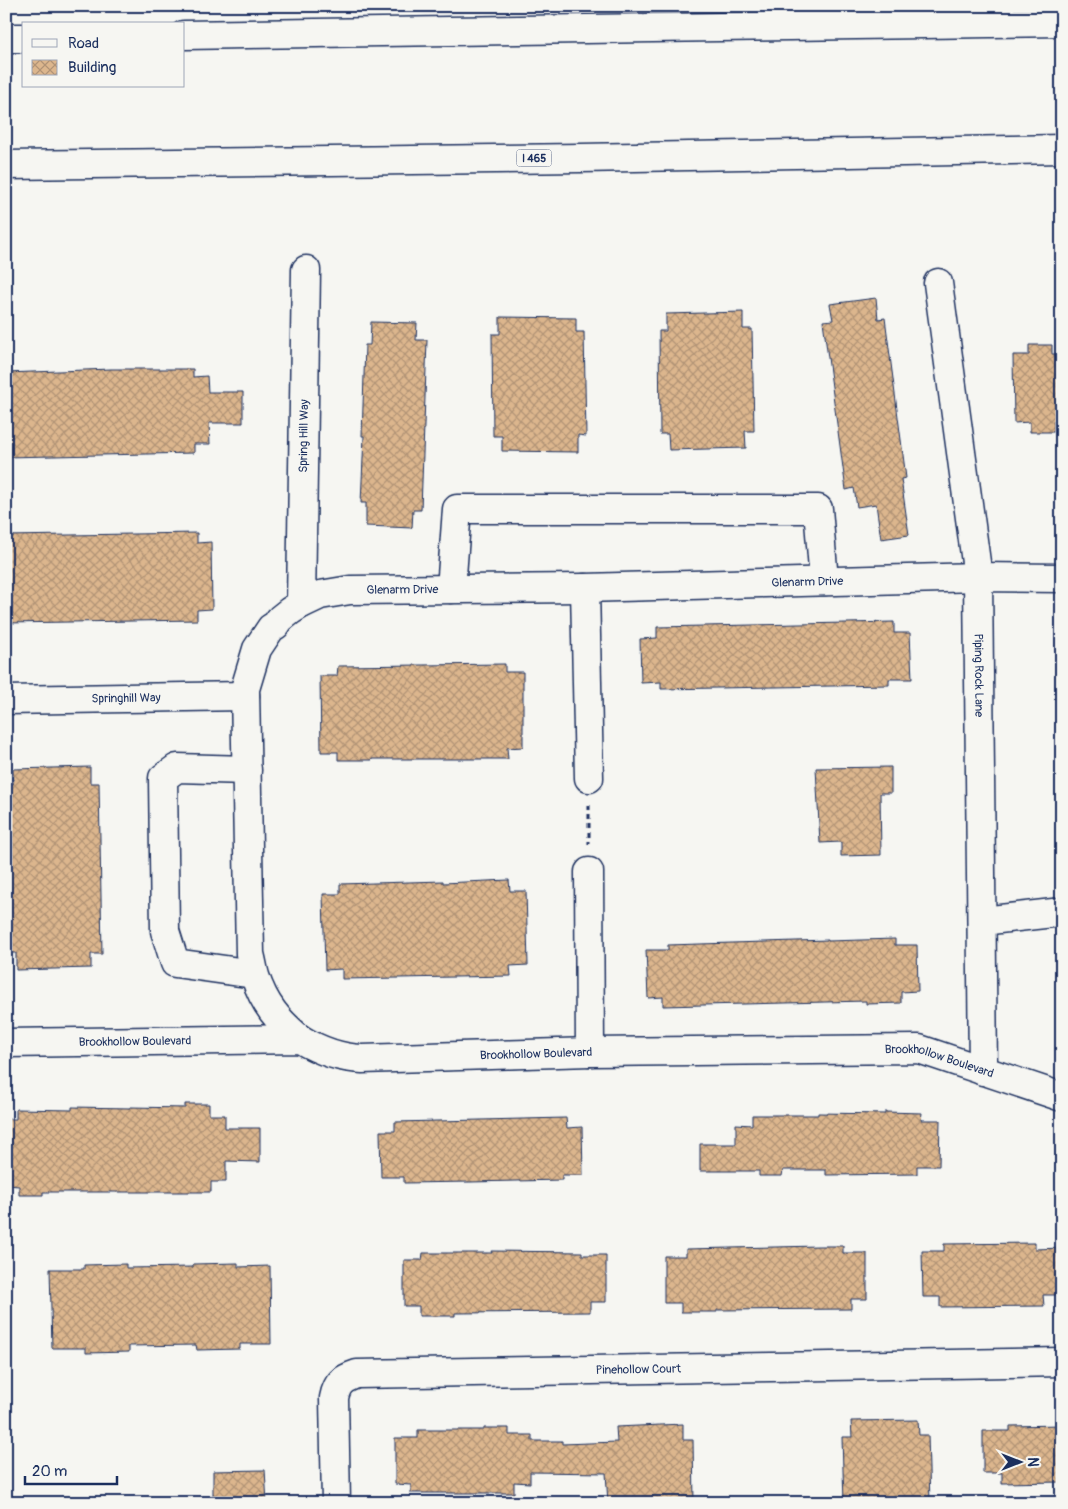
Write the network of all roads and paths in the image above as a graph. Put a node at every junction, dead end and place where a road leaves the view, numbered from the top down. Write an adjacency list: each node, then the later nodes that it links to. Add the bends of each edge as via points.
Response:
1 (1062, 22): 2 (main road)
2 (185, 35)
3 (6, 38): 4 (main road)
4 (22, 38)
5 (1062, 149): 6 (main road, I 465)
6 (6, 165)
7 (306, 270): 14 (main road, Spring Hill Way)
8 (938, 283): 9 (main road, Piping Rock Lane)
9 (978, 577): 10 (main road, Glenarm Drive); 11 (main road, Glenarm Drive); 21 (main road, Piping Rock Lane)
10 (1062, 578)
11 (824, 581): 12 (main road, Glenarm Drive); 13 (main road, via 818,508 457,509)
12 (586, 588): 13 (main road, Glenarm Drive); 18 (main road)
13 (450, 589): 14 (main road, Glenarm Drive, via 350,590 320,595)
14 (301, 604): 15 (main road, Glenarm Drive, via 271,628 257,649)
15 (245, 696): 16 (main road, Springhill Way); 17 (main road, Glenarm Drive)
16 (6, 700)
17 (247, 770): 22 (main road, Glenarm Drive, via 250,954); 22 (main road, via 177,768 163,778 166,931 175,963)
18 (589, 778): 19 (path)
19 (589, 872): 25 (main road)
20 (1062, 912): 21 (main road)
21 (982, 920): 26 (main road, Piping Rock Lane)
22 (254, 974): 23 (main road, Glenarm Drive, via 277,1019)
23 (300, 1039): 24 (main road, Brookhollow Boulevard); 25 (main road, Brookhollow Boulevard, via 337,1056 362,1059)
24 (6, 1043)
25 (590, 1052): 26 (main road, Brookhollow Boulevard, via 919,1048)
26 (984, 1071): 27 (main road, Brookhollow Boulevard)
27 (1062, 1097)
28 (1062, 1362): 29 (main road, Pinehollow Court, via 357,1374 343,1379 334,1398)
29 (336, 1503)

